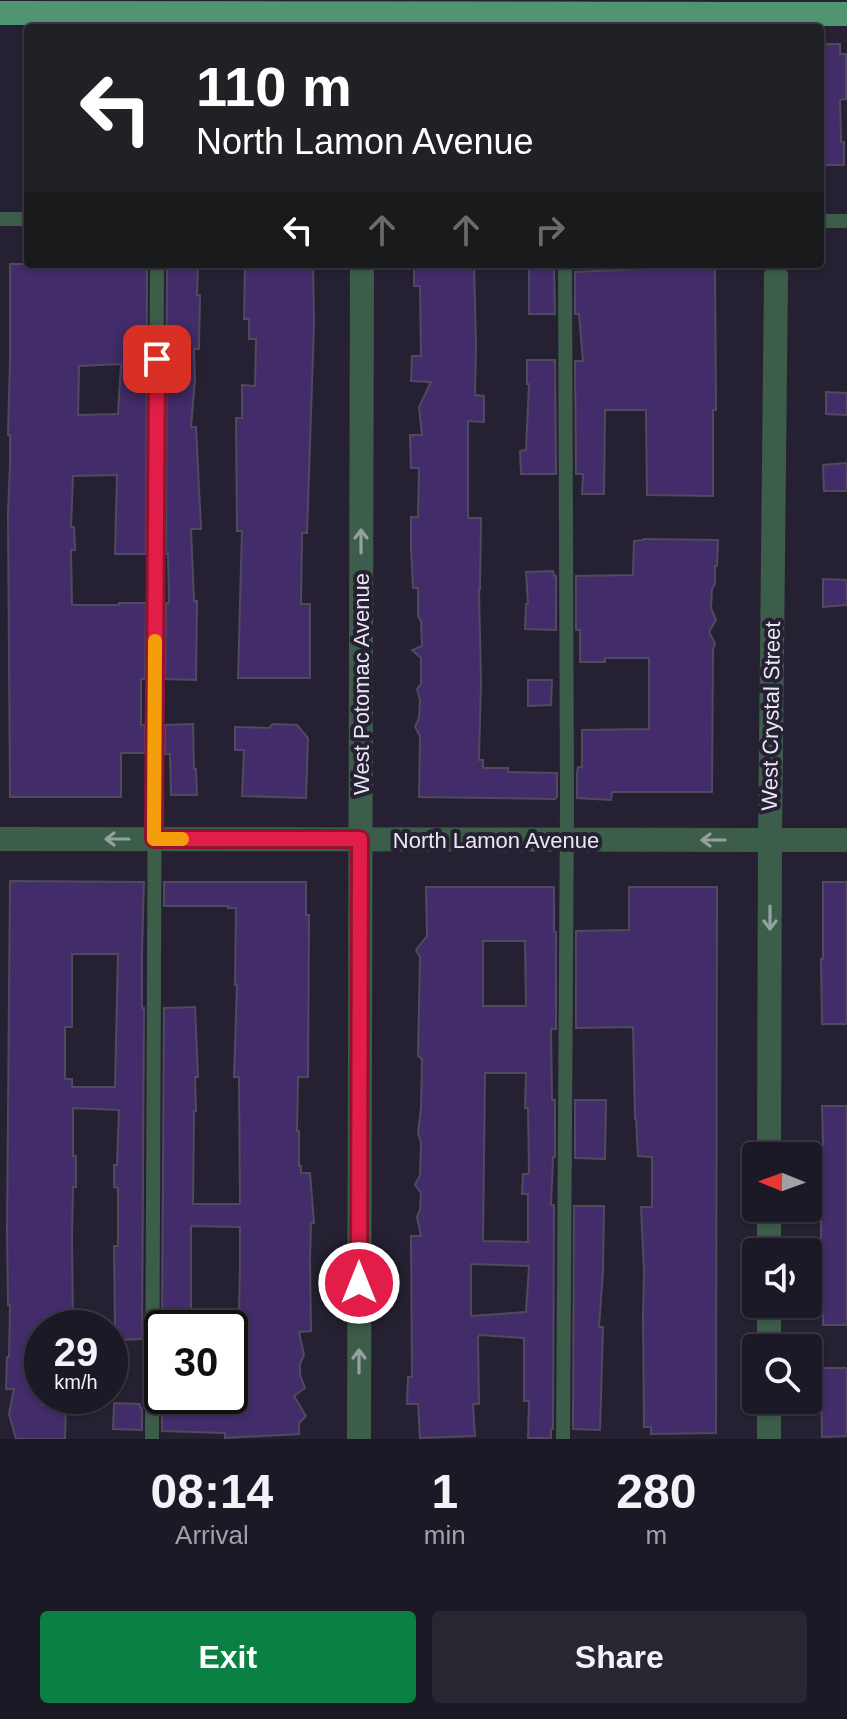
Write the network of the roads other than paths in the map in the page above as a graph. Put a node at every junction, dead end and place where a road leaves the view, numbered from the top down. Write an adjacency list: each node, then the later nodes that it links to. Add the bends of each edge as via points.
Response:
1 (653, 7): 4 (main road); 5 (main road)
2 (0, 13): 4 (main road)
3 (847, 14): 5 (main road)
4 (362, 21)
5 (776, 21)
6 (0, 219): 7 (lane)
7 (24, 219)
8 (824, 221): 9 (lane)
9 (847, 221)
10 (157, 268): 15 (lane)
11 (362, 268): 16 (street, West Potomac Avenue, one-way to 11)
12 (565, 268): 17 (lane)
13 (776, 275): 18 (street, West Crystal Street)
14 (0, 839): 15 (street, North Lamon Avenue, one-way to 14)
15 (154, 839): 16 (street, North Lamon Avenue); 22 (lane)
16 (360, 839): 17 (street, North Lamon Avenue); 23 (street, West Potomac Avenue, one-way to 16)
17 (566, 840): 18 (street, North Lamon Avenue, one-way to 17); 24 (lane)
18 (770, 840): 19 (street, North Lamon Avenue); 20 (street, West Crystal Street, one-way to 20)
19 (847, 840)
20 (769, 1142)
21 (769, 1414): 25 (street)
22 (152, 1439)
23 (359, 1439)
24 (563, 1439)
25 (769, 1439)

